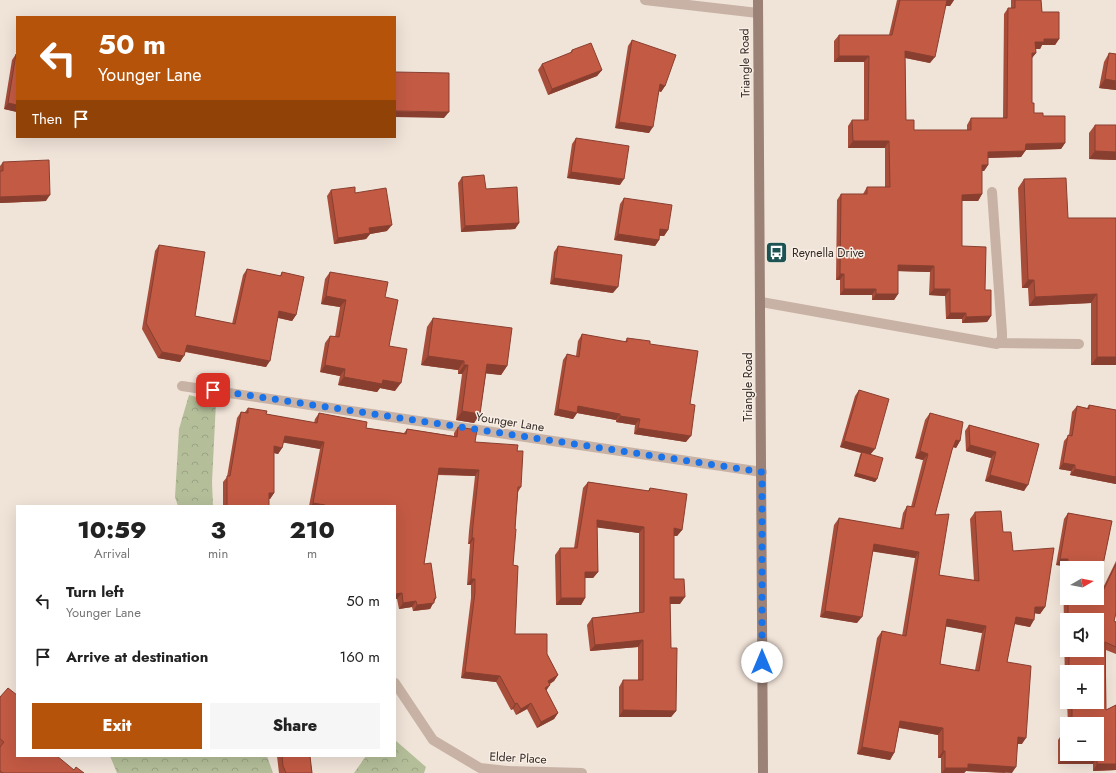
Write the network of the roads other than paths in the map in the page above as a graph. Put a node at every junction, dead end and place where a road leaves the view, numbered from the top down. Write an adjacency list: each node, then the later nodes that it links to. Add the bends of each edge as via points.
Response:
1 (645, 0): 3 (street)
2 (758, 0): 3 (main road, Triangle Road)
3 (758, 12): 5 (main road, Triangle Road)
4 (992, 192): 6 (street, via 1002,333)
5 (761, 302): 6 (street, via 993,345); 9 (main road, Triangle Road)
6 (1000, 343): 7 (street)
7 (1079, 344)
8 (182, 386): 9 (street, Younger Lane)
9 (762, 472): 12 (main road, Triangle Road)
10 (396, 684): 11 (street, Elder Place, via 433,740 480,768)
11 (582, 773)
12 (763, 773)

